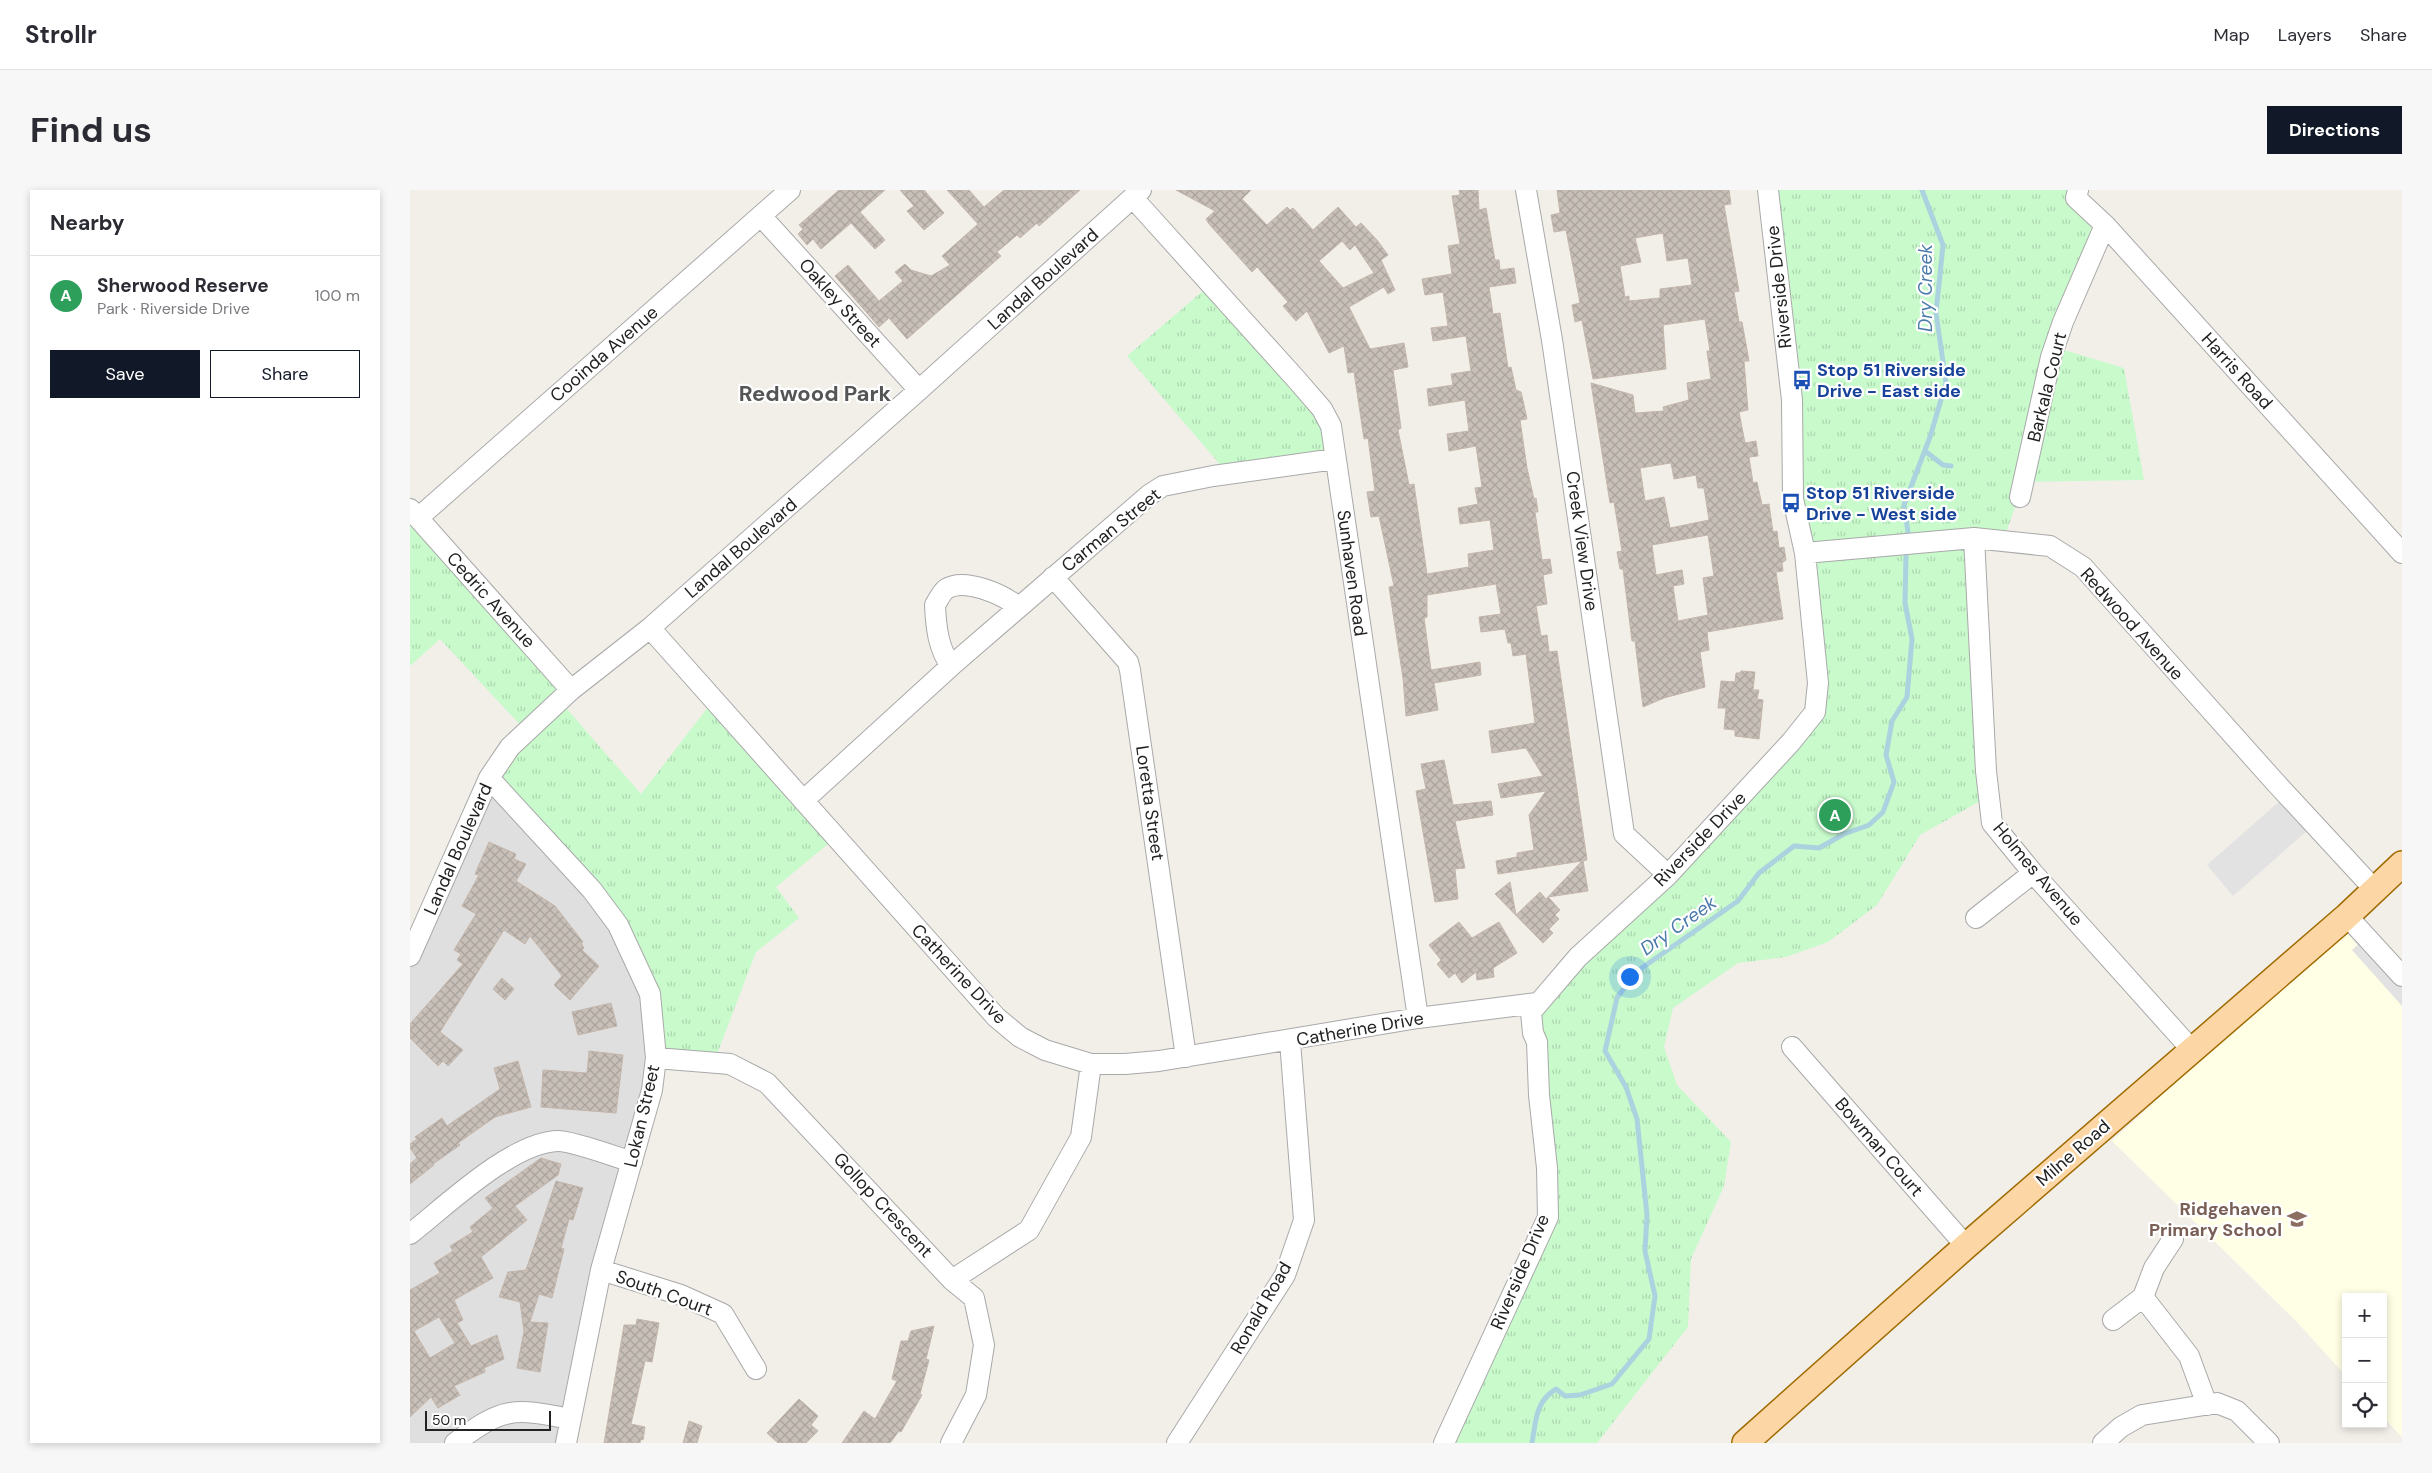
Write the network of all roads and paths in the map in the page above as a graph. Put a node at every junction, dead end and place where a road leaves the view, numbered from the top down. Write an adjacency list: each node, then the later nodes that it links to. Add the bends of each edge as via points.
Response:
1 (790, 190): 6 (street, Cooinda Avenue)
2 (1526, 190): 24 (street, Creek View Drive, via 1552,340 1624,834)
3 (1768, 190): 14 (street, Riverside Drive, via 1792,400 1793,499)
4 (2078, 190): 7 (street, Harris Road, via 2076,198)
5 (1137, 194): 8 (street, Landal Boulevard); 9 (street, Sunhaven Road, via 1322,409 1331,426)
6 (761, 216): 8 (street, Oakley Street); 11 (street, Cooinda Avenue)
7 (2105, 226): 10 (street, Barkala Court, via 2051,356); 13 (street, Harris Road)
8 (919, 390): 17 (street, Landal Boulevard)
9 (1335, 459): 15 (street, Carman Street, via 1163,486); 31 (street, Sunhaven Road)
10 (2020, 497)
11 (414, 514): 19 (street, Cedric Avenue)
12 (1974, 538): 14 (street, Redwood Avenue); 23 (street, Holmes Avenue, via 1986,771 1992,823); 25 (street, Redwood Avenue, via 2050,546 2083,567)
13 (2401, 549)
14 (1805, 553): 24 (street, Riverside Drive, via 1818,683 1815,712)
15 (1053, 577): 16 (street, Carman Street); 35 (street, Loretta Street, via 1128,662)
16 (1018, 607): 18 (street, Carman Street); 18 (street, via 1006,597 966,584 946,589 935,605 941,648)
17 (650, 628): 19 (street, Landal Boulevard); 21 (street, Catherine Drive)
18 (951, 666): 21 (street, Carman Street)
19 (572, 690): 20 (street, Landal Boulevard, via 510,747)
20 (489, 778): 28 (street, Landal Boulevard); 36 (street, Lokan Street, via 592,890 618,926 650,994)
21 (804, 800): 37 (street, Catherine Drive, via 996,1017 1020,1037 1045,1050)
22 (2402, 864): 25 (main road, Milne Road)
23 (2033, 873): 27 (street); 34 (street, Holmes Avenue)
24 (1668, 874): 30 (street, Riverside Drive, via 1578,957)
25 (2374, 889): 26 (main road, Milne Road)
26 (2347, 916): 29 (street); 34 (main road, Milne Road)
27 (1976, 918)
28 (411, 953)
29 (2402, 976)
30 (1537, 1003): 31 (street, Catherine Drive); 54 (street, Riverside Drive, via 1531,1012 1531,1020 1537,1042 1538,1095 1548,1168 1548,1217)
31 (1418, 1018): 32 (street, Catherine Drive)
32 (1290, 1041): 35 (street, Catherine Drive); 53 (street, Ronald Road, via 1304,1220 1285,1275)
33 (1792, 1047): 41 (street, Bowman Court)
34 (2192, 1050): 41 (main road, Milne Road)
35 (1186, 1057): 37 (street, Catherine Drive)
36 (656, 1058): 38 (street, Lokan Street, via 652,1090); 43 (street, Gollop Crescent, via 730,1064 767,1083)
37 (1091, 1064): 43 (street, via 1081,1137 1029,1230)
38 (632, 1162): 39 (street, via 560,1141 538,1143 516,1153); 42 (street, Lokan Street)
39 (410, 1234)
40 (2173, 1239): 44 (street, via 2154,1268)
41 (1966, 1246): 49 (main road, Milne Road)
42 (601, 1270): 46 (street, South Court, via 681,1295 723,1314); 48 (street, Lokan Street)
43 (952, 1280): 52 (street, Gollop Crescent, via 974,1298 984,1345 976,1395)
44 (2143, 1297): 45 (street); 47 (street, via 2189,1356)
45 (2113, 1320)
46 (756, 1369)
47 (2207, 1405): 55 (street, via 2142,1415 2121,1426); 56 (street, via 2217,1403 2237,1411)
48 (569, 1419): 50 (street, via 529,1411 500,1414); 51 (street, Lokan Street)
49 (1748, 1442)
50 (455, 1443)
51 (566, 1443)
52 (951, 1443)
53 (1178, 1443)
54 (1444, 1443)
55 (2103, 1443)
56 (2269, 1443)

